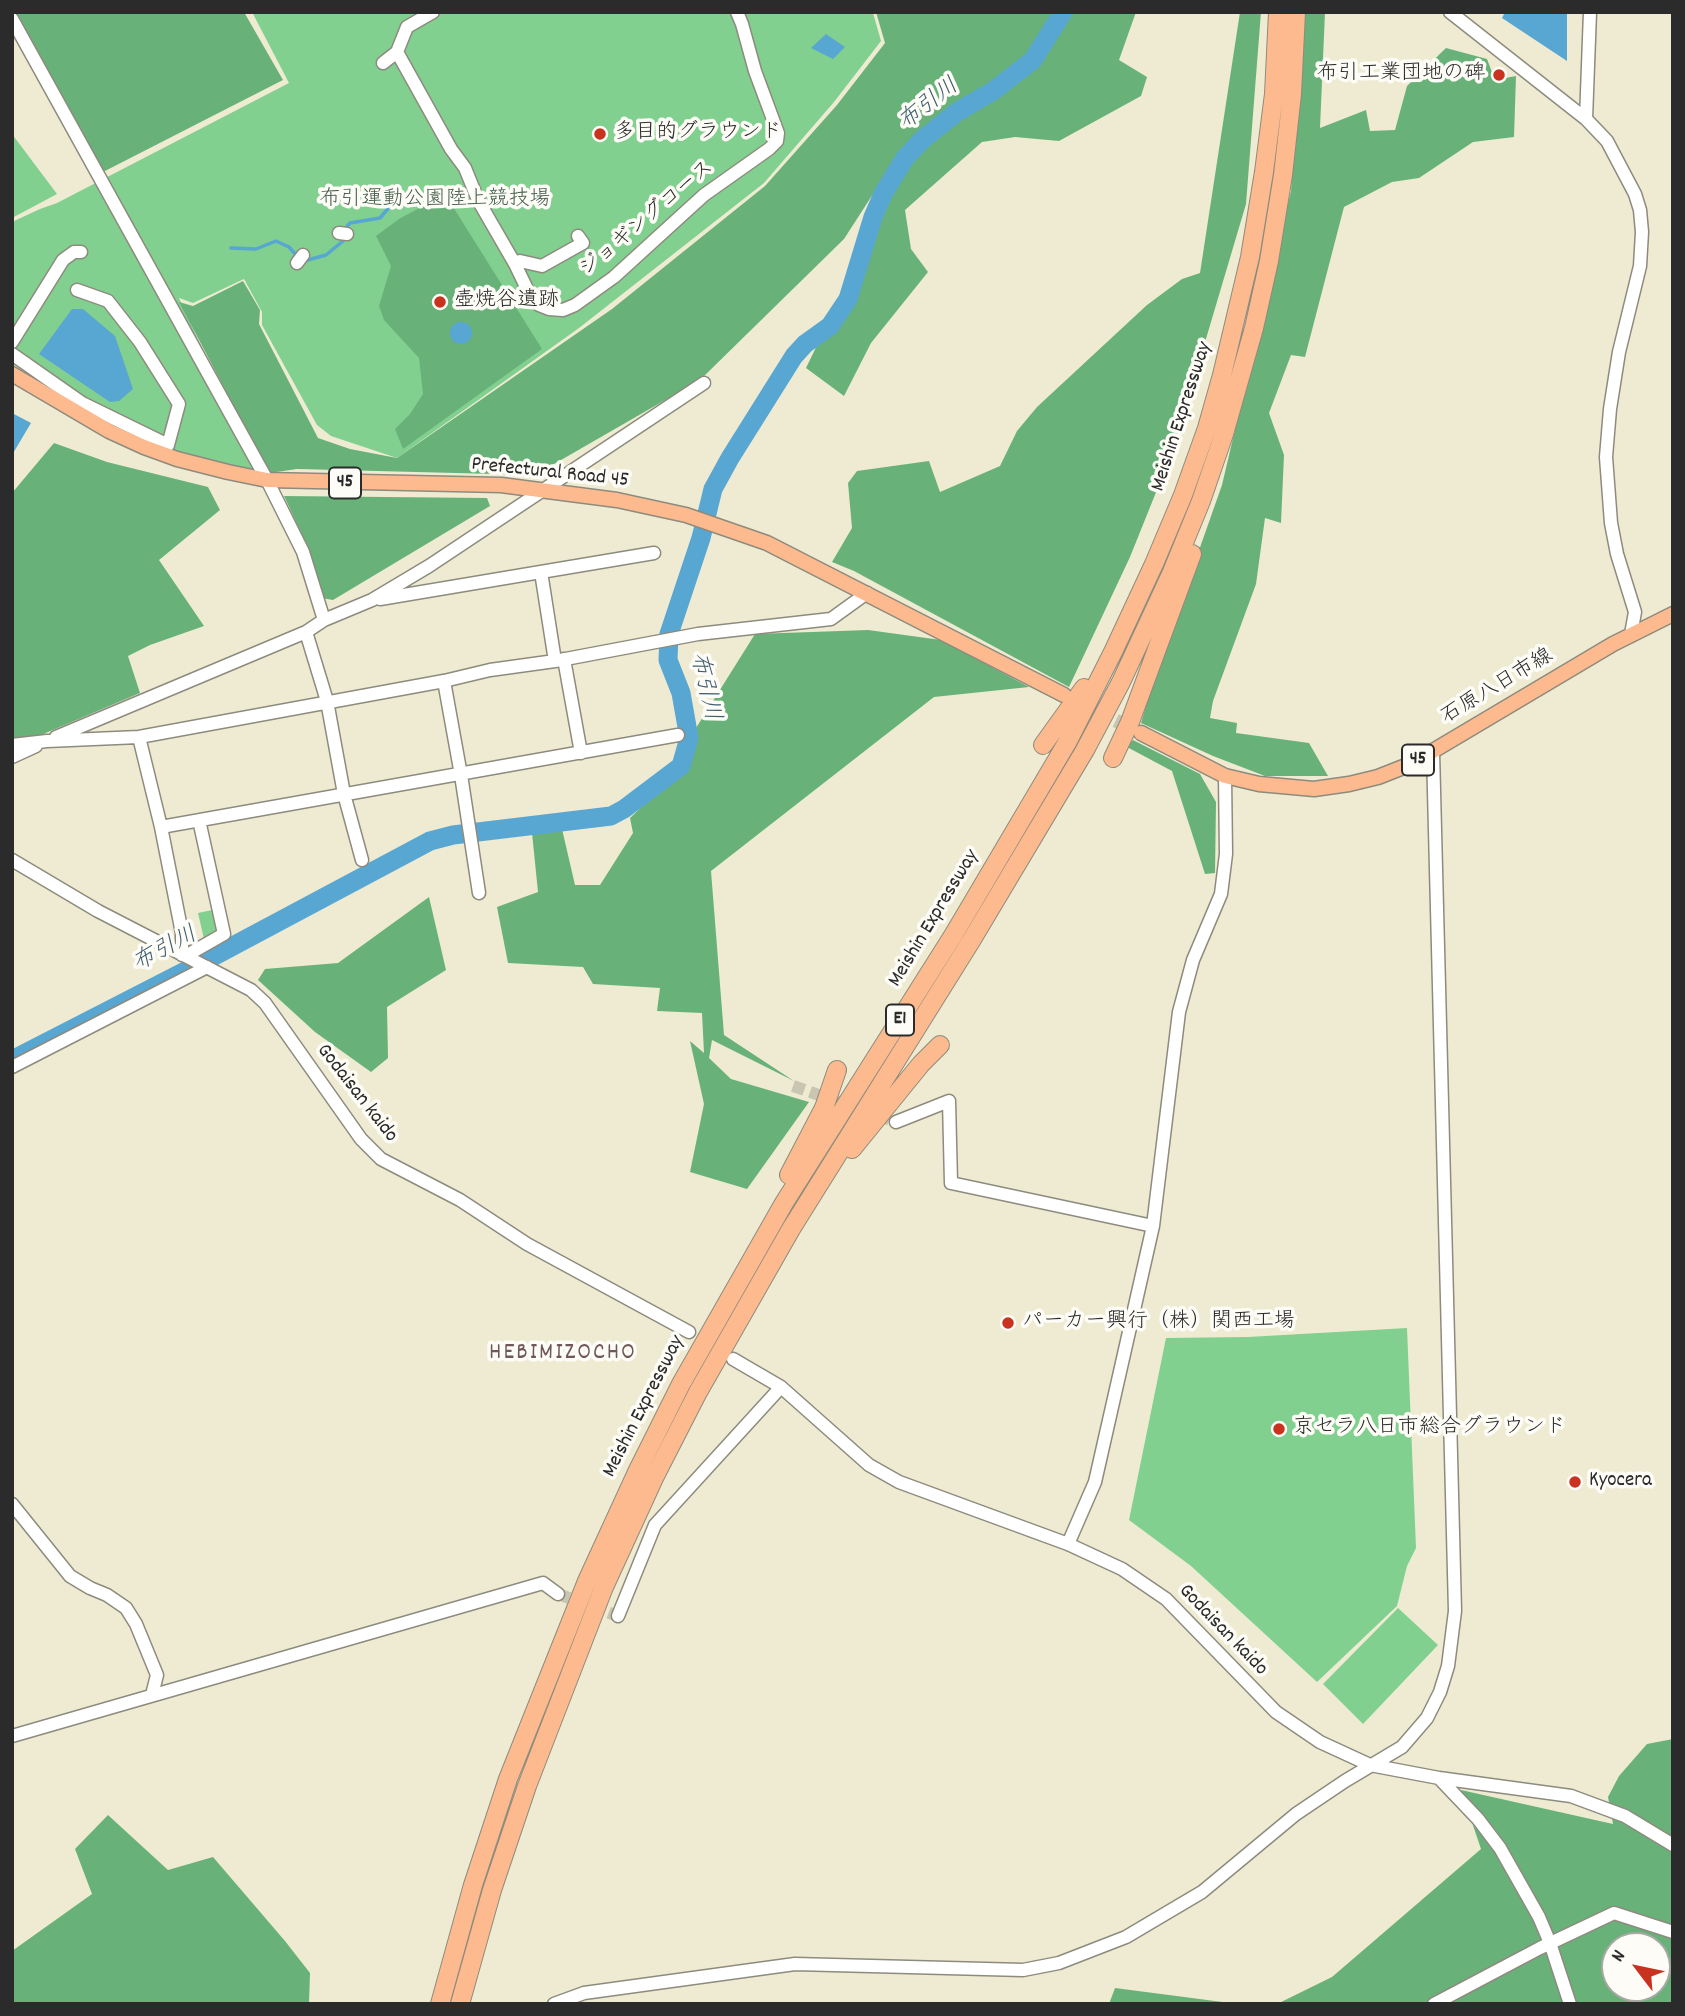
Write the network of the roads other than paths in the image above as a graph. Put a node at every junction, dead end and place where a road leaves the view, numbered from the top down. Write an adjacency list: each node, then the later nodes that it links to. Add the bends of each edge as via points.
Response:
1 (433, 12): 8 (street, via 407,27)
2 (737, 12): 13 (street, ジョギングコース, via 777,141 704,195 614,277 575,305 563,310 540,305 528,293)
3 (1278, 12): 30 (highway, Meishin Expressway / E1, via 1264,172 1250,257 1222,375 1183,495)
4 (1296, 12): 15 (highway, Meishin Expressway / E1, via 1283,175)
5 (1450, 12): 10 (street)
6 (1590, 12): 10 (street)
7 (12, 19): 20 (street)
8 (397, 51): 9 (street); 13 (street, ジョギングコース)
9 (383, 63)
10 (1587, 119): 29 (street, via 1607,141 1635,194 1642,232 1640,267 1619,352 1606,457 1611,523 1635,612)
11 (578, 236): 13 (street, via 583,243 541,266)
12 (81, 252): 16 (street, via 63,260)
13 (515, 264)
14 (77, 290): 17 (street, via 108,301 179,404 168,445 82,402)
15 (1254, 328): 44 (highway, via 1220,469 1195,546); 60 (highway, Meishin Expressway / E1, via 1201,501 1121,682 971,941)
16 (12, 342)
17 (12, 354)
18 (12, 374): 20 (main road, Prefectural Road 45 / 45, via 144,447)
19 (704, 383): 21 (street)
20 (267, 480): 21 (main road, Prefectural Road 45 / 45, via 501,485); 27 (street, via 303,552)
21 (542, 491): 24 (main road, Prefectural Road 45 / 45, via 617,500 704,521 767,543); 25 (street)
22 (654, 553): 23 (street)
23 (541, 572): 25 (street); 31 (street)
24 (867, 593): 31 (street, via 831,619); 33 (main road, Prefectural Road 45 / 45)
25 (372, 600): 27 (street)
26 (1673, 614): 29 (main road, 石原八日市線 / 45)
27 (324, 620): 28 (street)
28 (306, 632): 34 (street); 38 (street)
29 (1631, 634): 42 (main road, 石原八日市線 / 45)
30 (1113, 652): 40 (highway, via 1094,671); 61 (highway, Meishin Expressway / E1, via 1068,741 954,934 784,1203)
31 (560, 660): 32 (street); 41 (street)
32 (444, 681): 34 (street); 45 (street)
33 (1064, 695)
34 (327, 701): 37 (street); 47 (street)
35 (1141, 733): 46 (main road, 石原八日市線 / 45)
36 (678, 734): 41 (street)
37 (139, 737): 38 (street); 49 (street)
38 (47, 741): 39 (street); 43 (street)
39 (12, 745)
40 (1043, 745)
41 (581, 752): 45 (street)
42 (1433, 752): 46 (main road, 石原八日市線 / 45, via 1378,778 1349,785 1314,789); 71 (street, via 1455,1611 1448,1665 1427,1718 1402,1747)
43 (12, 757)
44 (1113, 758)
45 (461, 775): 47 (street); 52 (street)
46 (1225, 776): 59 (street, via 1226,854 1221,894 1193,960 1179,1013)
47 (344, 794): 48 (street); 51 (street)
48 (199, 820): 49 (street); 53 (street, via 225,934)
49 (161, 827): 53 (street)
50 (12, 860): 53 (street, Godaisan kaido)
51 (362, 860)
52 (480, 893)
53 (186, 957): 54 (street, Godaisan kaido)
54 (205, 966): 56 (street); 62 (street, Godaisan kaido, via 251,990 265,1003 361,1139 381,1159)
55 (940, 1045): 60 (highway)
56 (12, 1067)
57 (837, 1070): 61 (highway, via 824,1108)
58 (896, 1122): 59 (street, via 949,1101 951,1183)
59 (1153, 1226): 66 (street, via 1095,1482)
60 (791, 1229): 77 (highway, Meishin Expressway / E1, via 692,1405 604,1587 527,1786)
61 (715, 1322): 76 (highway, Meishin Expressway / E1, via 638,1470 548,1677 508,1779)
62 (689, 1332)
63 (733, 1359): 64 (street, Godaisan kaido)
64 (781, 1387): 66 (street, Godaisan kaido, via 869,1465 899,1482); 68 (street, via 655,1524)
65 (12, 1504): 69 (street, via 70,1576 126,1608 157,1675)
66 (1068, 1544): 71 (street, Godaisan kaido, via 1122,1569 1166,1599 1276,1712 1320,1742)
67 (558, 1594): 69 (street, via 542,1583)
68 (618, 1616)
69 (152, 1695): 70 (street)
70 (12, 1736)
71 (1370, 1765): 72 (street, Godaisan kaido); 78 (street, via 1296,1814 1202,1892 1126,1937 1059,1963 1023,1970 795,1964 584,1993)
72 (1439, 1778): 73 (street, Godaisan kaido, via 1571,1796 1625,1816); 75 (street, via 1500,1848)
73 (1673, 1845)
74 (1673, 1932): 75 (street, via 1614,1913)
75 (1550, 1943): 79 (street); 80 (street)
76 (440, 2004)
77 (460, 2004)
78 (554, 2004)
79 (1434, 2004)
80 (1570, 2004)

